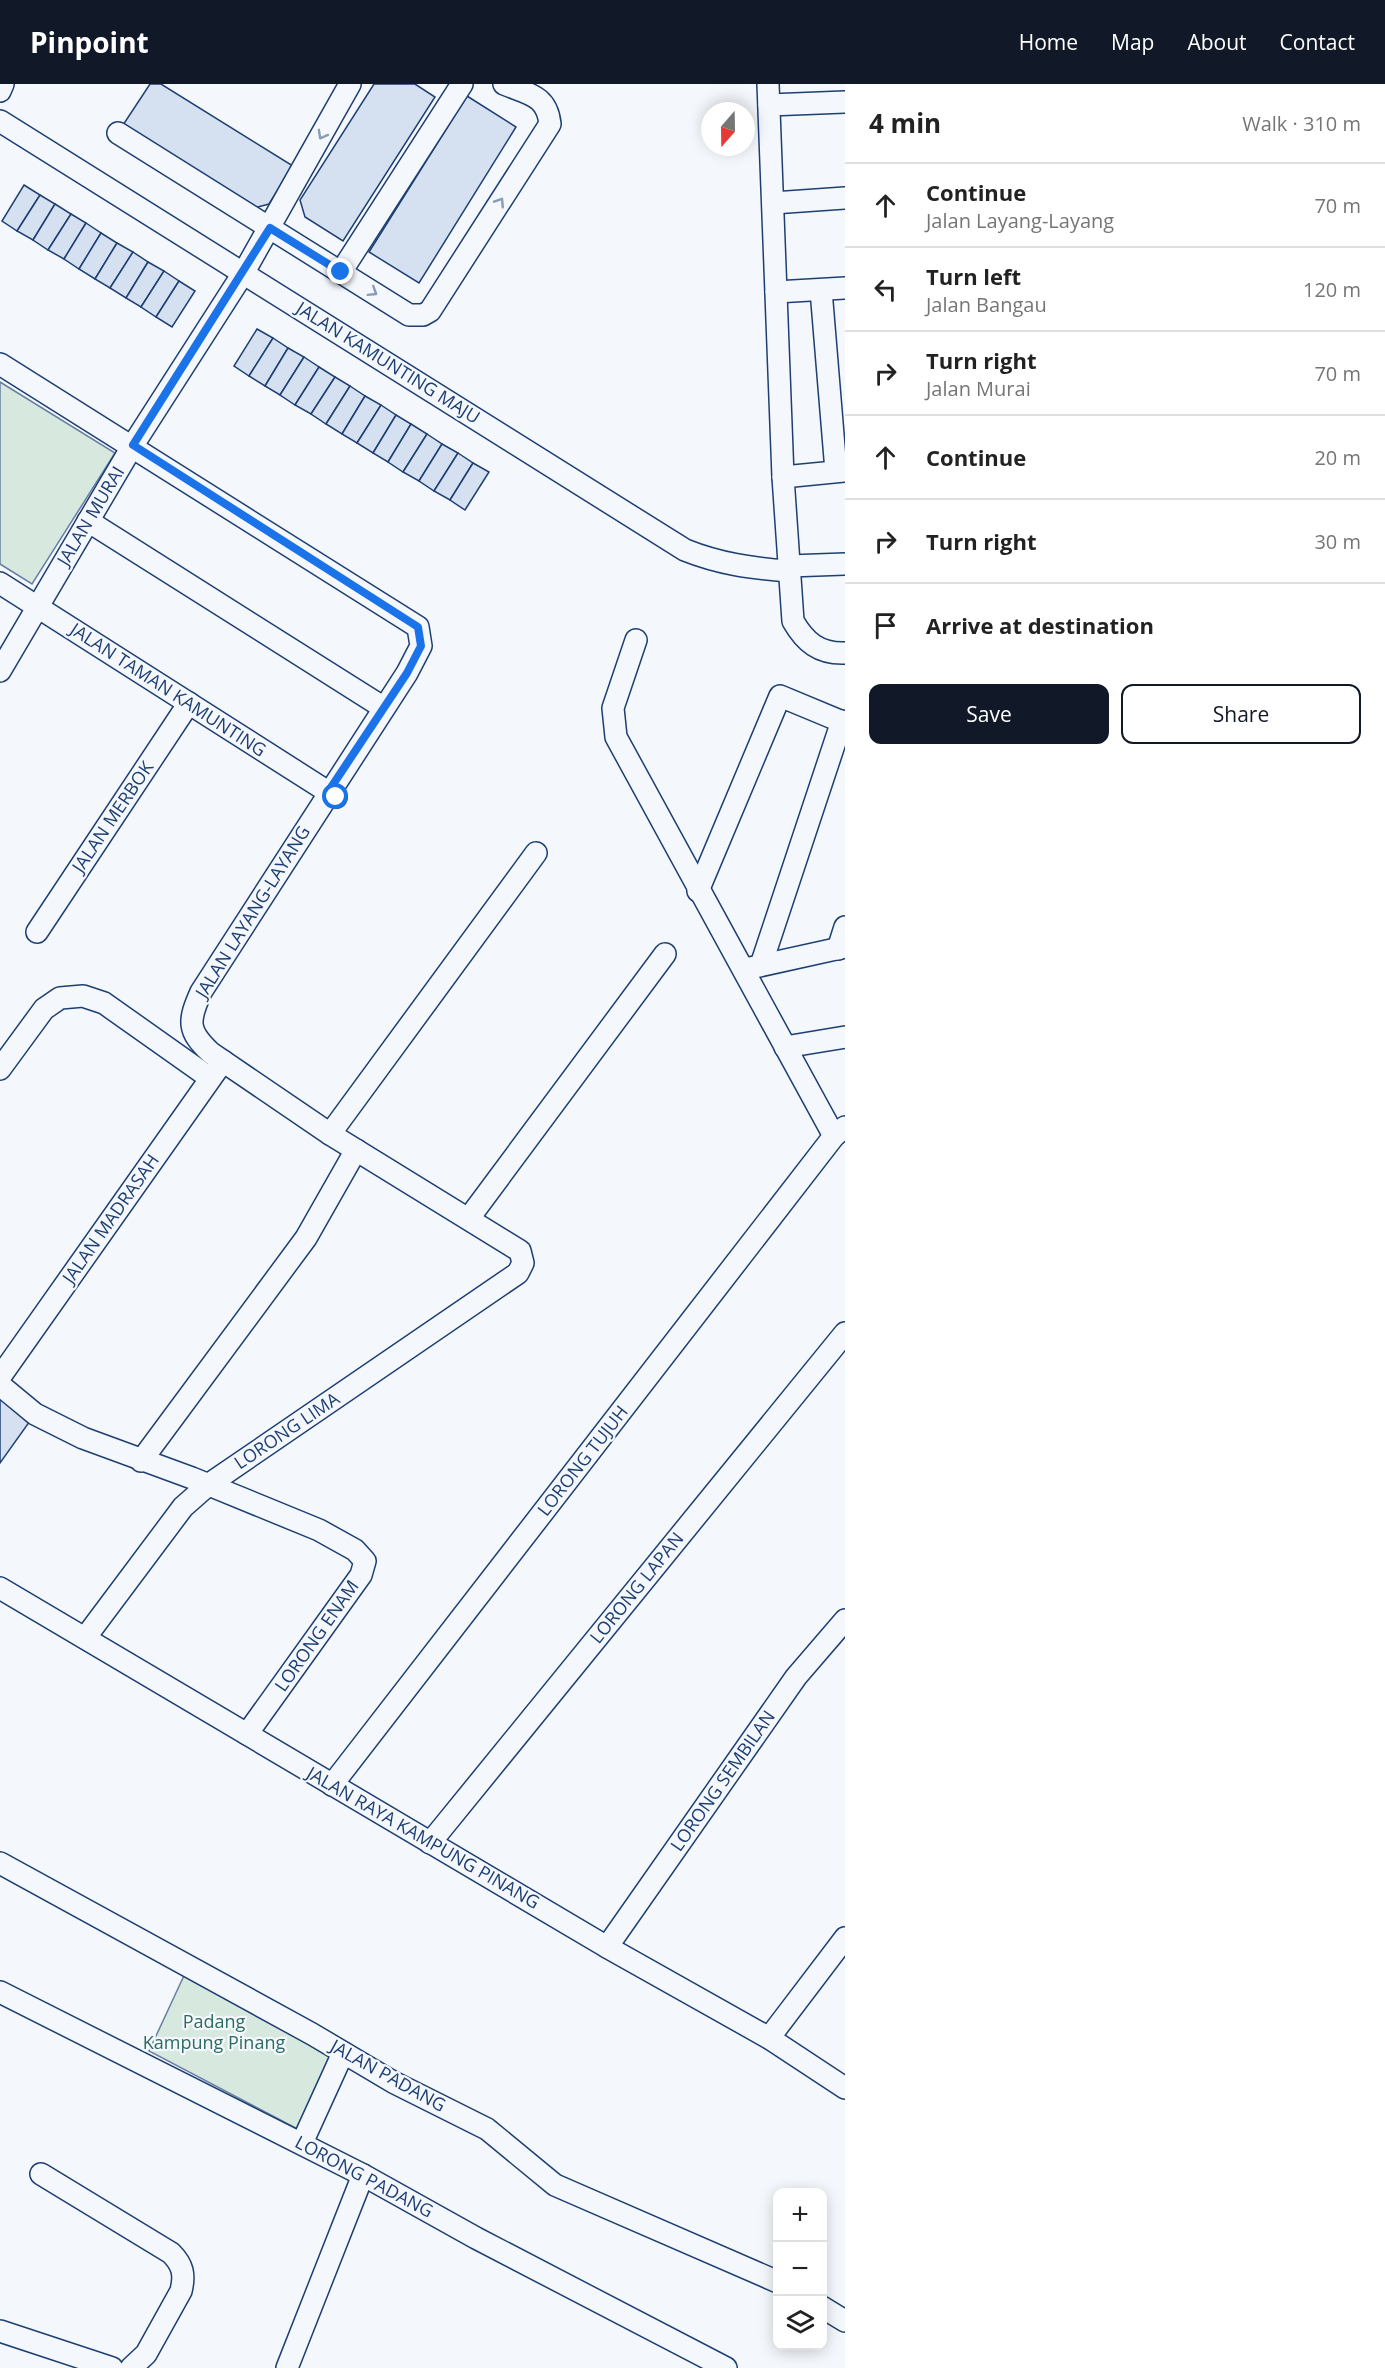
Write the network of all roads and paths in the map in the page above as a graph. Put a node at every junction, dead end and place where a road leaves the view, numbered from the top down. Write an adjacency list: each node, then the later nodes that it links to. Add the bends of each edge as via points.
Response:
1 (3, 84): 5 (street)
2 (350, 84): 12 (street, JALAN MURAI, one-way to 12)
3 (462, 84): 13 (street)
4 (504, 84): 13 (street, one-way to 4, via 409,315 423,315 430,310 550,124 548,109 540,99)
5 (0, 90)
6 (768, 94): 7 (street); 11 (street)
7 (845, 102)
8 (0, 121): 14 (street, JALAN KAMUNTING MAJU)
9 (118, 133): 12 (street)
10 (845, 198): 11 (street)
11 (773, 203): 17 (street)
12 (270, 228): 13 (street); 14 (street, JALAN MURAI)
13 (341, 272)
14 (244, 273): 19 (street, JALAN MURAI); 24 (street, JALAN KAMUNTING MAJU, via 685,550 740,567)
15 (845, 288): 16 (street)
16 (821, 290): 17 (street); 20 (street)
17 (776, 292): 21 (street)
18 (0, 364): 19 (street)
19 (133, 445): 22 (street, JALAN MURAI); 31 (street, JALAN LAYANG-LAYANG, via 418,627 421,646)
20 (840, 471): 21 (street)
21 (783, 477): 24 (street)
22 (88, 521): 26 (street, JALAN MURAI); 31 (street)
23 (845, 564): 24 (street, JALAN KAMUNTING MAJU)
24 (789, 569): 28 (street, via 793,621 802,638 818,650)
25 (0, 583): 26 (street, JALAN TAMAN KAMUNTING)
26 (38, 607): 29 (street, JALAN MURAI); 30 (street, JALAN TAMAN KAMUNTING)
27 (636, 640): 35 (street, via 613,708 616,737)
28 (845, 653)
29 (0, 671)
30 (189, 703): 33 (street, JALAN TAMAN KAMUNTING); 37 (street, JALAN MERBOK)
31 (384, 708): 33 (street, JALAN LAYANG-LAYANG)
32 (844, 722): 35 (street, via 780,696); 40 (street)
33 (332, 795): 43 (street, JALAN LAYANG-LAYANG, via 201,992 191,1014 192,1029 199,1042)
34 (536, 853): 47 (street)
35 (698, 891): 40 (street)
36 (845, 927): 38 (street)
37 (37, 932)
38 (841, 948): 40 (street)
39 (666, 954): 49 (street)
40 (752, 967): 42 (street)
41 (845, 1037): 42 (street)
42 (785, 1047): 46 (street)
43 (223, 1061): 45 (street, JALAN MADRASAH); 47 (street)
44 (0, 1069): 45 (street, via 44,1009 60,998 83,996 104,1003)
45 (210, 1078): 51 (street, JALAN MADRASAH)
46 (839, 1131): 59 (street, LORONG TUJUH)
47 (330, 1134): 48 (street)
48 (356, 1150): 49 (street); 53 (street, via 306,1238)
49 (469, 1218): 54 (street, LORONG LIMA, via 520,1251 524,1263 518,1273)
50 (845, 1333): 60 (street, LORONG LAPAN)
51 (0, 1377)
52 (0, 1385): 53 (street, via 35,1414)
53 (141, 1461): 54 (street)
54 (208, 1485): 57 (street, LORONG LIMA, via 183,1507); 58 (street, LORONG ENAM, via 319,1530 355,1550 365,1561 360,1575)
55 (0, 1588): 57 (street, JALAN RAYA KAMPUNG PINANG)
56 (845, 1620): 63 (street, LORONG SEMBILAN, via 796,1677)
57 (85, 1638): 58 (street, JALAN RAYA KAMPUNG PINANG)
58 (247, 1734): 59 (street, JALAN RAYA KAMPUNG PINANG)
59 (332, 1785): 60 (street, JALAN RAYA KAMPUNG PINANG)
60 (430, 1843): 63 (street, JALAN RAYA KAMPUNG PINANG)
61 (0, 1863): 66 (street, JALAN PADANG)
62 (845, 1938): 65 (street)
63 (607, 1947): 65 (street, JALAN RAYA KAMPUNG PINANG)
64 (0, 1992): 68 (street, LORONG PADANG)
65 (769, 2038): 67 (street, JALAN RAYA KAMPUNG PINANG)
66 (343, 2053): 68 (street); 71 (street, JALAN PADANG, via 487,2129 555,2185)
67 (845, 2088)
68 (302, 2143): 70 (street, LORONG PADANG)
69 (41, 2174): 76 (street, via 179,2261 184,2280 181,2291 146,2354)
70 (363, 2175): 77 (street); 78 (street, LORONG PADANG)
71 (773, 2280)
72 (827, 2310): 73 (street)
73 (845, 2321)
74 (0, 2331): 75 (street)
75 (112, 2368)
76 (131, 2368)
77 (287, 2368)
78 (726, 2368)

